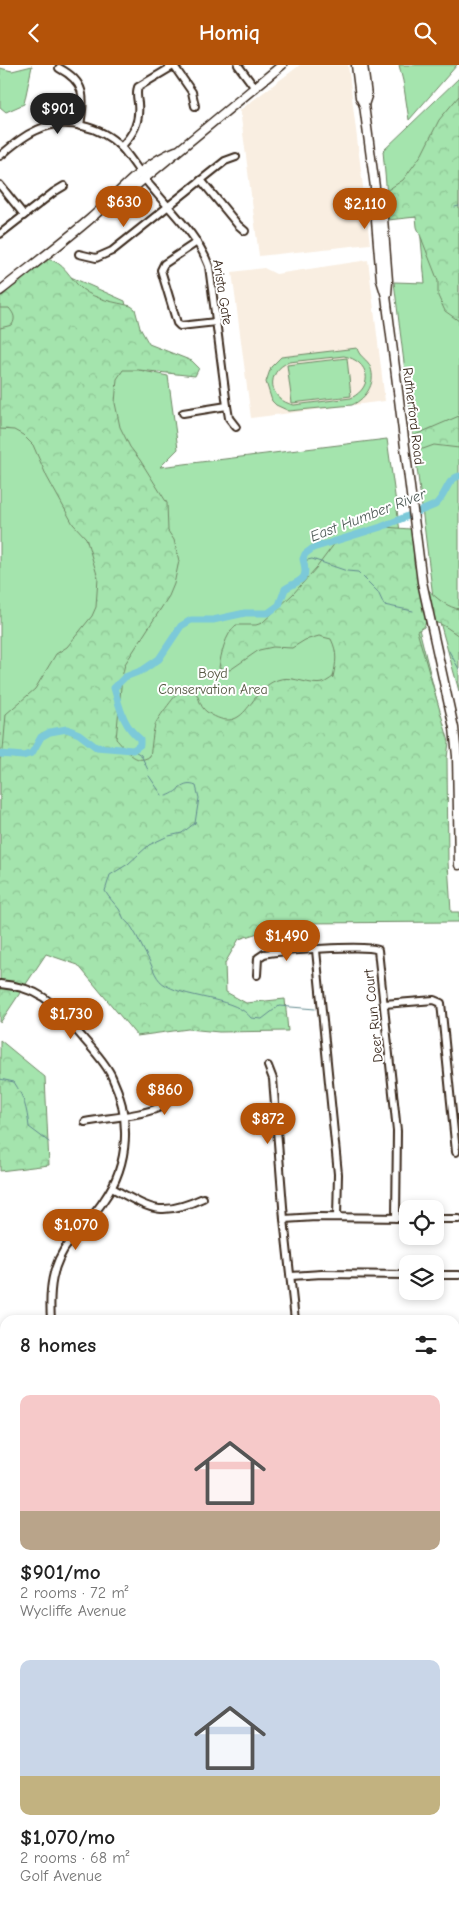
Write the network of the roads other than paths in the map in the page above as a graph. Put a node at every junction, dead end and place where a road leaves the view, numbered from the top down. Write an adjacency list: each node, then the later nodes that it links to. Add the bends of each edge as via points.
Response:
1 (174, 65): 9 (street, via 192,92); 11 (street, via 138,87 138,122)
2 (238, 65): 7 (street)
3 (282, 65): 7 (main road)
4 (356, 65): 8 (main road, Rutherford Road)
5 (363, 65): 8 (main road, Rutherford Road, via 367,96)
6 (59, 68): 10 (street, via 79,83 83,96)
7 (255, 88): 14 (main road, via 177,150 163,156)
8 (364, 105): 29 (main road, Rutherford Road, via 378,210 381,280 386,296 422,581 454,729)
9 (195, 106)
10 (80, 126): 11 (street, Arista Gate, via 101,133); 12 (street, Arista Gate, via 51,125 38,129)
11 (121, 147): 14 (street, Arista Gate)
12 (0, 156)
13 (236, 157): 15 (street, via 225,161)
14 (143, 176): 18 (street, Arista Gate); 24 (main road, via 121,198 104,207)
15 (201, 180): 18 (street); 20 (street)
16 (0, 185): 19 (street)
17 (64, 186): 19 (street)
18 (168, 207): 22 (street, Arista Gate); 23 (street, via 108,253 96,257)
19 (24, 215): 21 (street)
20 (245, 231)
21 (0, 234)
22 (197, 242): 25 (street, Arista Gate, via 209,266); 25 (street, via 164,264 161,270 180,327)
23 (79, 254)
24 (0, 291)
25 (216, 322): 26 (street, Arista Gate)
26 (227, 406): 27 (street); 28 (street, Arista Gate, via 229,418)
27 (183, 413)
28 (236, 427)
29 (459, 865)
30 (316, 950): 31 (street, Deer Run Court, via 260,955); 33 (street, Deer Run Court, via 378,950); 41 (street, via 338,1174)
31 (258, 975)
32 (0, 984): 36 (street, via 40,995 57,1008 112,1076)
33 (384, 1005): 38 (street, via 434,1000 441,1003); 42 (street, Deer Run Court, via 396,1131)
34 (268, 1066): 43 (street, via 273,1079)
35 (188, 1083): 36 (street, via 159,1107 145,1113)
36 (124, 1115): 37 (street); 39 (street, via 124,1153)
37 (85, 1122)
38 (456, 1152)
39 (112, 1188): 40 (street, via 158,1209 183,1207); 50 (street, via 69,1242 56,1265 50,1285)
40 (202, 1198)
41 (337, 1217): 42 (street); 43 (street)
42 (396, 1218)
43 (284, 1219): 49 (street)
44 (444, 1219): 45 (street)
45 (459, 1219)
46 (399, 1275): 49 (street)
47 (444, 1275): 48 (street)
48 (459, 1275)
49 (291, 1276): 51 (street)
50 (51, 1315)
51 (295, 1315)

